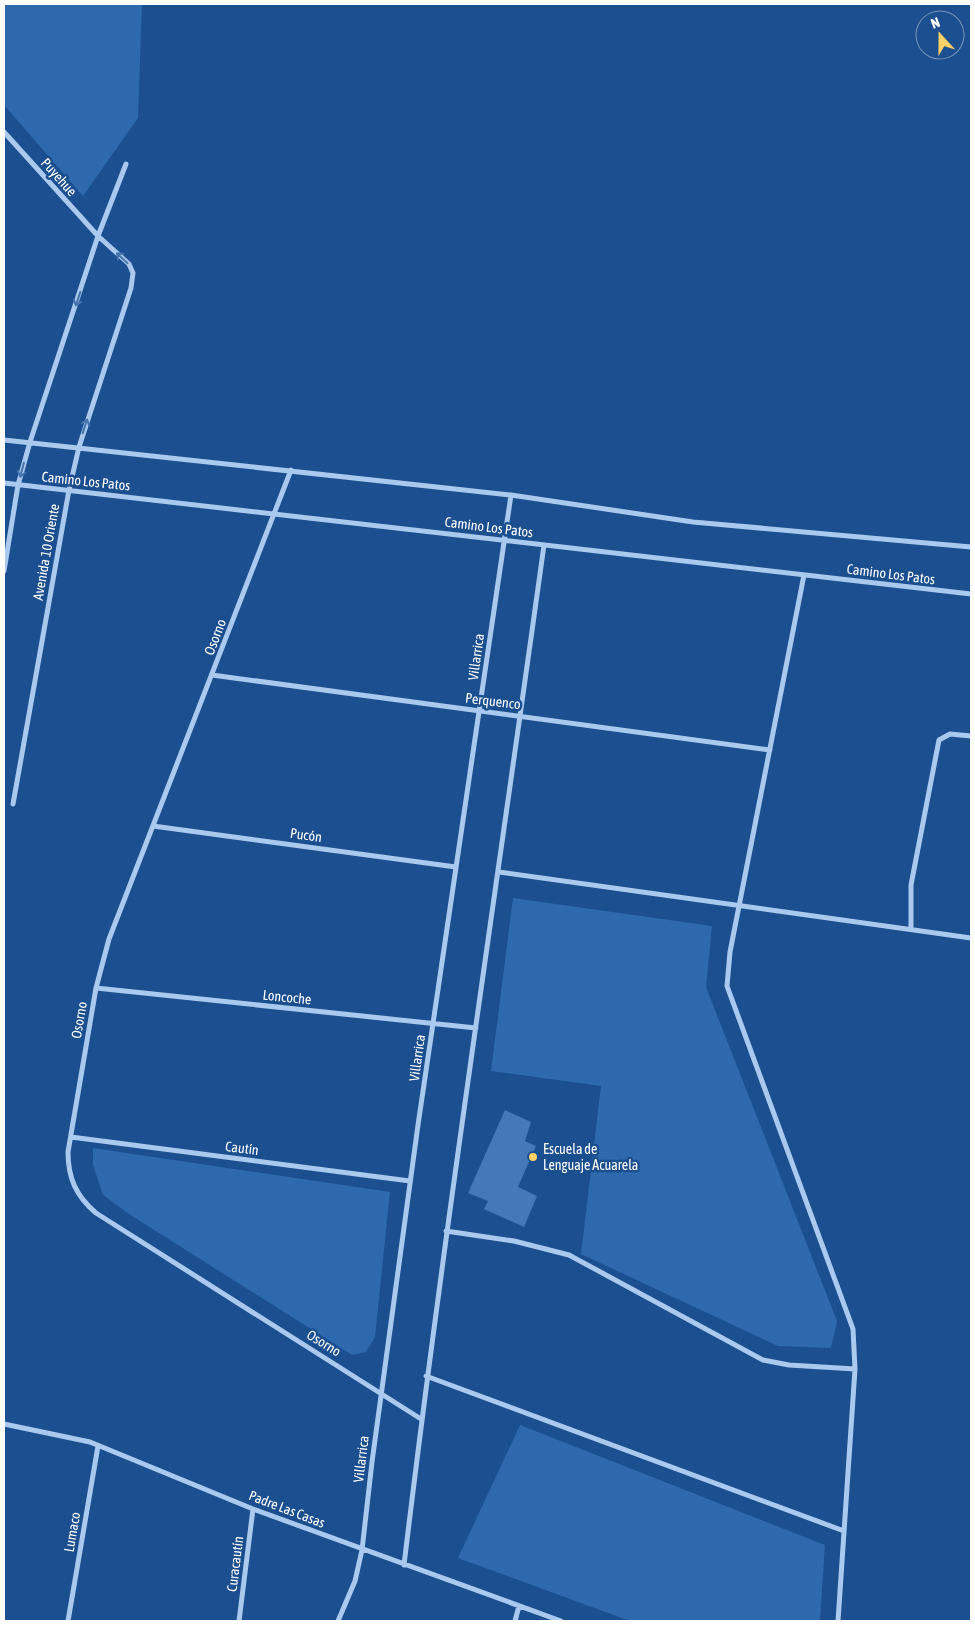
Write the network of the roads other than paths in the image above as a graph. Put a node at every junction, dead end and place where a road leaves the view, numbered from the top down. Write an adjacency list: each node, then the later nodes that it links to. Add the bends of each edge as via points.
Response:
1 (4, 132): 3 (street, Puyehue)
2 (126, 164): 3 (street)
3 (98, 236): 5 (street, one-way to 5); 6 (street, Avenida 10 Oriente, one-way to 3, via 131,288 133,273 129,264)
4 (4, 440): 5 (street)
5 (30, 442): 6 (street); 9 (street, one-way to 9)
6 (79, 447): 7 (street); 10 (street, Avenida 10 Oriente)
7 (291, 470): 11 (street); 12 (street, Osorno)
8 (4, 484): 9 (street, Camino Los Patos)
9 (18, 485): 10 (street, Camino Los Patos); 16 (street)
10 (68, 490): 12 (street, Camino Los Patos); 24 (street, Avenida 10 Oriente)
11 (511, 496): 13 (street, Villarrica); 15 (street, via 693,522)
12 (275, 514): 13 (street, Camino Los Patos); 19 (street, Osorno)
13 (505, 540): 14 (street, Camino Los Patos); 20 (street, Villarrica)
14 (544, 545): 17 (street, Camino Los Patos); 21 (street)
15 (971, 547)
16 (4, 570)
17 (804, 575): 18 (street, Camino Los Patos); 23 (street)
18 (971, 594)
19 (212, 675): 20 (street, Perquenco); 25 (street, Osorno)
20 (480, 711): 21 (street, Perquenco); 26 (street, Villarrica)
21 (520, 716): 23 (street, Perquenco); 27 (street)
22 (971, 736): 29 (street, via 950,734 939,740 911,885)
23 (770, 750): 28 (street)
24 (13, 804)
25 (153, 826): 26 (street, Pucón); 31 (street, Osorno, via 109,938)
26 (456, 867): 32 (street, Villarrica)
27 (499, 872): 28 (street); 33 (street)
28 (739, 904): 29 (street); 37 (street, via 727,986 853,1329)
29 (911, 929): 30 (street)
30 (971, 938)
31 (96, 988): 32 (street, Loncoche); 34 (street, Osorno)
32 (433, 1023): 33 (street, Loncoche); 35 (street, Villarrica)
33 (476, 1028): 36 (street)
34 (71, 1137): 35 (street, Cautín); 39 (street, Osorno, via 68,1167 72,1182 78,1194 96,1213)
35 (410, 1181): 39 (street, Villarrica)
36 (446, 1231): 37 (street, via 514,1241 569,1255 763,1360 789,1366); 38 (street)
37 (855, 1369): 44 (street)
38 (426, 1376): 40 (street); 44 (street)
39 (381, 1392): 40 (street, Osorno); 45 (street, Villarrica)
40 (421, 1419): 46 (street)
41 (4, 1424): 42 (street, Padre Las Casas)
42 (98, 1446): 43 (street, Padre Las Casas); 48 (street, Lumaco)
43 (253, 1509): 45 (street, Padre Las Casas); 49 (street, Curacautín)
44 (844, 1531): 53 (street)
45 (362, 1550): 46 (street, Padre Las Casas); 50 (street, Villarrica)
46 (404, 1565): 47 (street, Padre Las Casas)
47 (519, 1606): 51 (street); 52 (street, Padre Las Casas)
48 (68, 1621)
49 (239, 1621)
50 (338, 1621)
51 (515, 1621)
52 (561, 1621)
53 (838, 1621)

